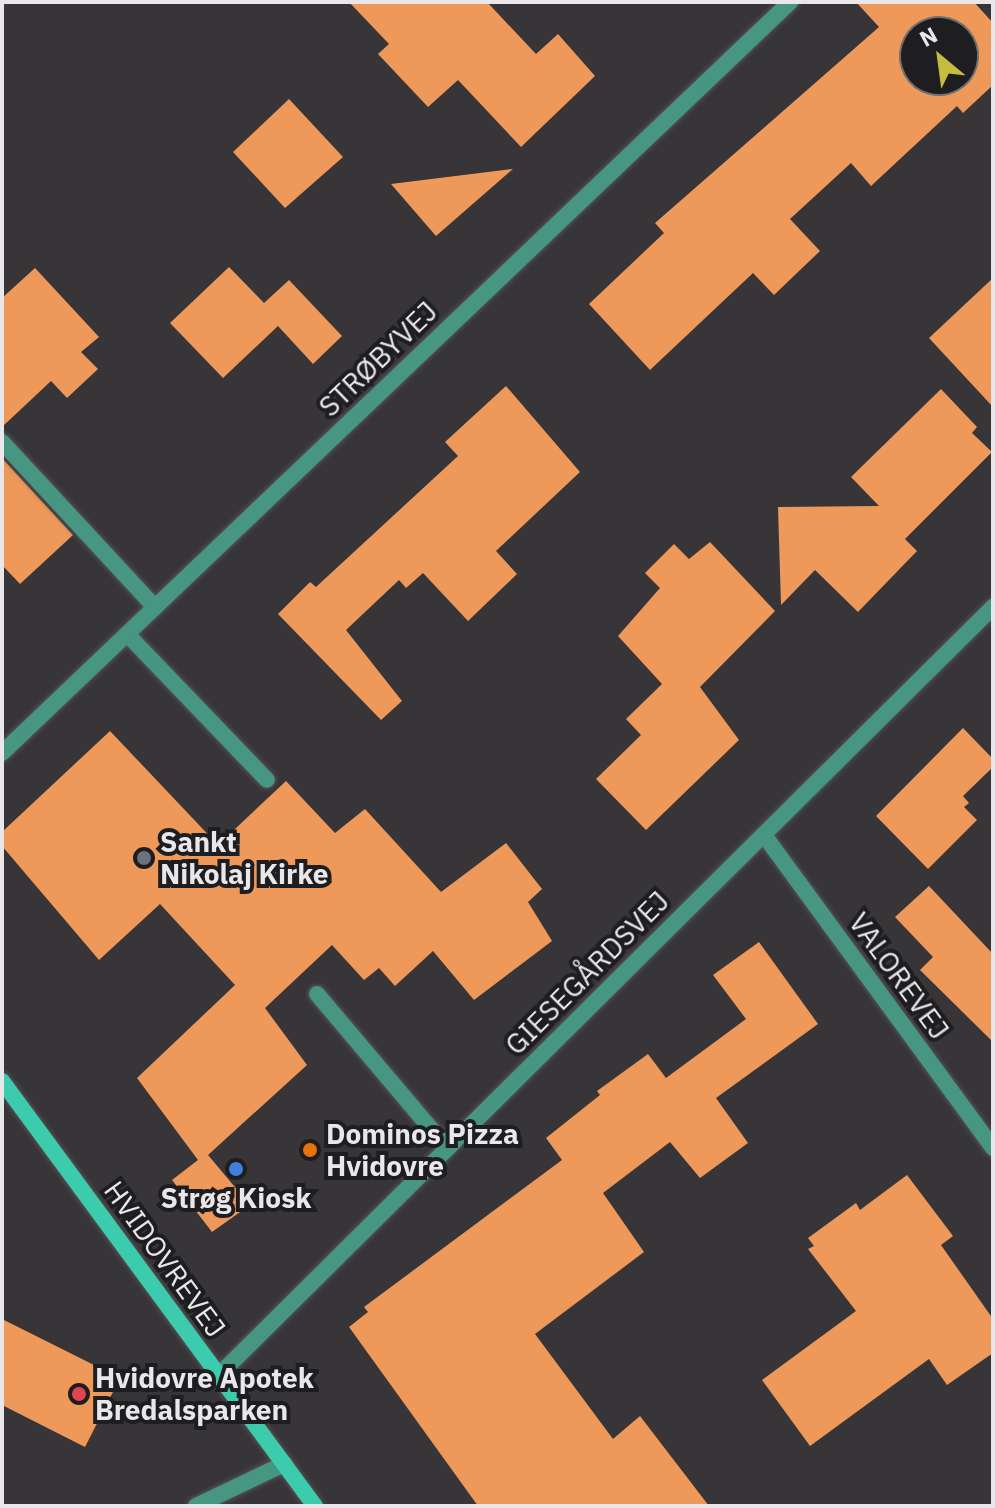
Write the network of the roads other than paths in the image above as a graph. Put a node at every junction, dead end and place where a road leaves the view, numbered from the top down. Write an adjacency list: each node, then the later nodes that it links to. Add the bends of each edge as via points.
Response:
1 (790, 2): 3 (street, STRØBYVEJ)
2 (2, 442): 3 (street)
3 (155, 607): 5 (street, STRØBYVEJ)
4 (993, 607): 8 (street, GIESEGÅRDSVEJ)
5 (127, 634): 6 (street, STRØBYVEJ); 7 (street)
6 (2, 753)
7 (267, 780)
8 (764, 835): 11 (street, GIESEGÅRDSVEJ); 12 (street, VALOREVEJ)
9 (317, 994): 11 (street)
10 (2, 1081): 13 (street, HVIDOVREVEJ)
11 (447, 1148): 13 (street, GIESEGÅRDSVEJ)
12 (993, 1148)
13 (218, 1376): 14 (street, HVIDOVREVEJ)
14 (284, 1464): 15 (street); 16 (street, HVIDOVREVEJ)
15 (196, 1506)
16 (315, 1506)

